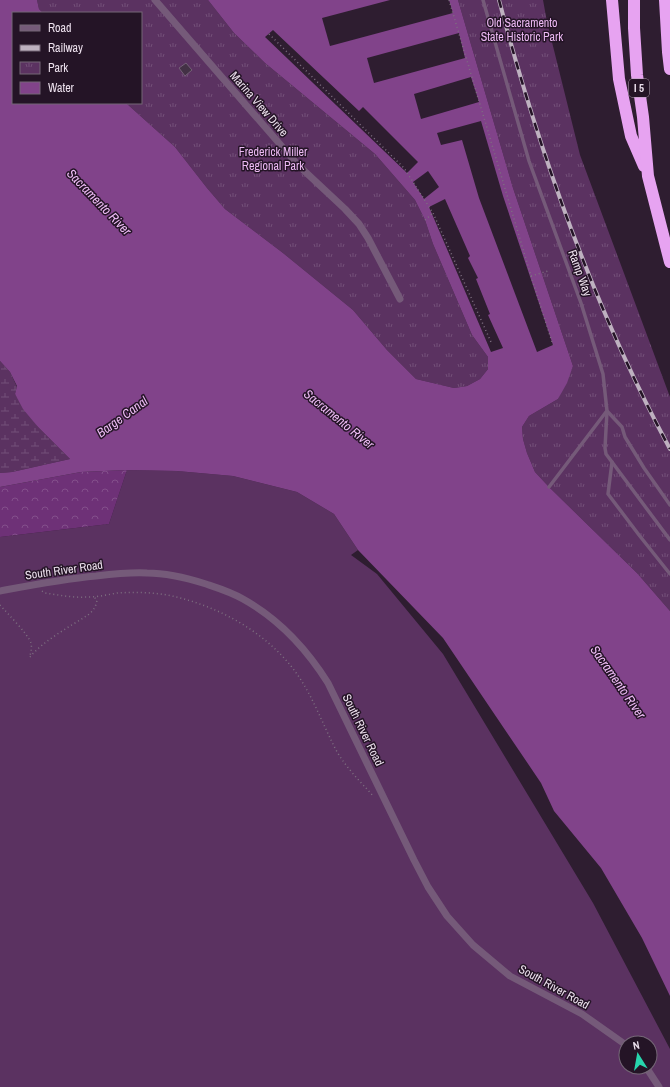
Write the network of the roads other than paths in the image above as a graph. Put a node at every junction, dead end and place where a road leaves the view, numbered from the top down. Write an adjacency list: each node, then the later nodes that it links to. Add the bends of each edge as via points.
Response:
1 (155, 0): 9 (street, Marina View Drive, via 298,165 358,224)
2 (483, 0): 10 (lane, Ramp Way, via 529,161 604,374)
3 (612, 0): 7 (highway, via 619,79 631,136)
4 (634, 0): 7 (highway, I 5, via 637,75)
5 (665, 0): 6 (highway)
6 (670, 69)
7 (648, 176): 8 (highway, I 5)
8 (670, 262)
9 (400, 299)
10 (607, 411): 11 (lane, Ramp Way, via 605,448); 12 (lane); 13 (lane, via 622,427 644,468)
11 (612, 462): 14 (lane, Ramp Way); 15 (lane, via 608,494)
12 (549, 488)
13 (670, 505)
14 (670, 540)
15 (670, 574)
16 (0, 591): 17 (street, South River Road, via 126,573 161,574 187,578 215,587 242,598 265,613 300,645 328,683 414,860 447,916 473,945 510,976 582,1014)
17 (618, 1039)
18 (651, 1075): 19 (street)
19 (659, 1087)

